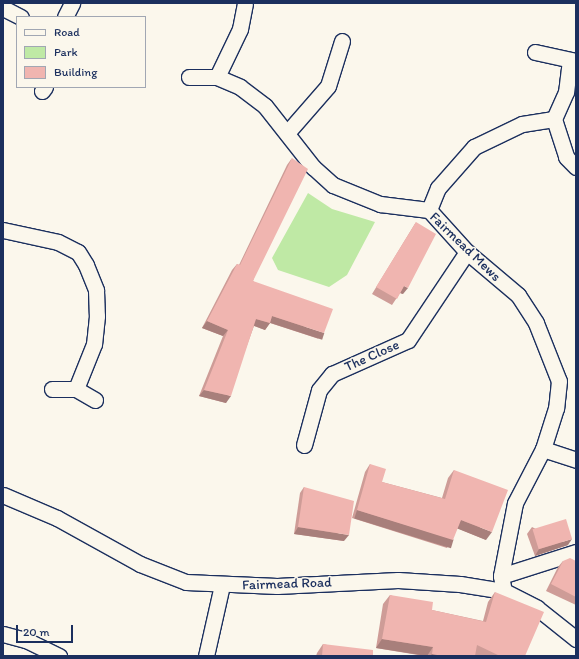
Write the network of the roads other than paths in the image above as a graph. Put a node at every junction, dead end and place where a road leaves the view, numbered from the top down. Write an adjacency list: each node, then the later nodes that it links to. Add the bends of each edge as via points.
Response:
1 (72, 3): 5 (street)
2 (245, 3): 10 (street, via 240,29)
3 (3, 8): 4 (street)
4 (20, 16)
5 (66, 16)
6 (342, 41): 12 (street, via 328,86)
7 (535, 52): 8 (street)
8 (573, 60): 11 (street, via 566,92)
9 (189, 77): 10 (street, Fairmead Mews)
10 (217, 77): 12 (street, Fairmead Mews, via 240,87 265,106)
11 (554, 119): 13 (street, via 566,157); 14 (street, via 522,124 474,146 438,188)
12 (286, 133): 14 (street, Fairmead Mews, via 333,185 380,204)
13 (576, 167)
14 (429, 210): 16 (street, Fairmead Mews)
15 (3, 230): 18 (street, via 58,242 78,252 86,265 96,290 97,316 94,344)
16 (467, 252): 20 (street, The Close, via 408,340 332,374 319,390); 21 (street, Fairmead Mews, via 518,295 536,323 553,361 559,381 556,408)
17 (52, 389): 18 (street)
18 (76, 389): 19 (street)
19 (95, 400)
20 (304, 445)
21 (543, 448): 22 (street); 25 (street, Fairmead Mews, via 515,503)
22 (576, 460)
23 (3, 495): 26 (street, Fairmead Road, via 57,518 140,564 186,582)
24 (576, 552): 25 (street)
25 (501, 576): 27 (street, Fairmead Mews)
26 (222, 585): 27 (street, Fairmead Road, via 398,580 460,584); 31 (street)
27 (504, 592): 29 (street, Fairmead Road, via 537,608)
28 (3, 634): 30 (street, via 26,640)
29 (576, 639)
30 (59, 656)
31 (206, 656)

